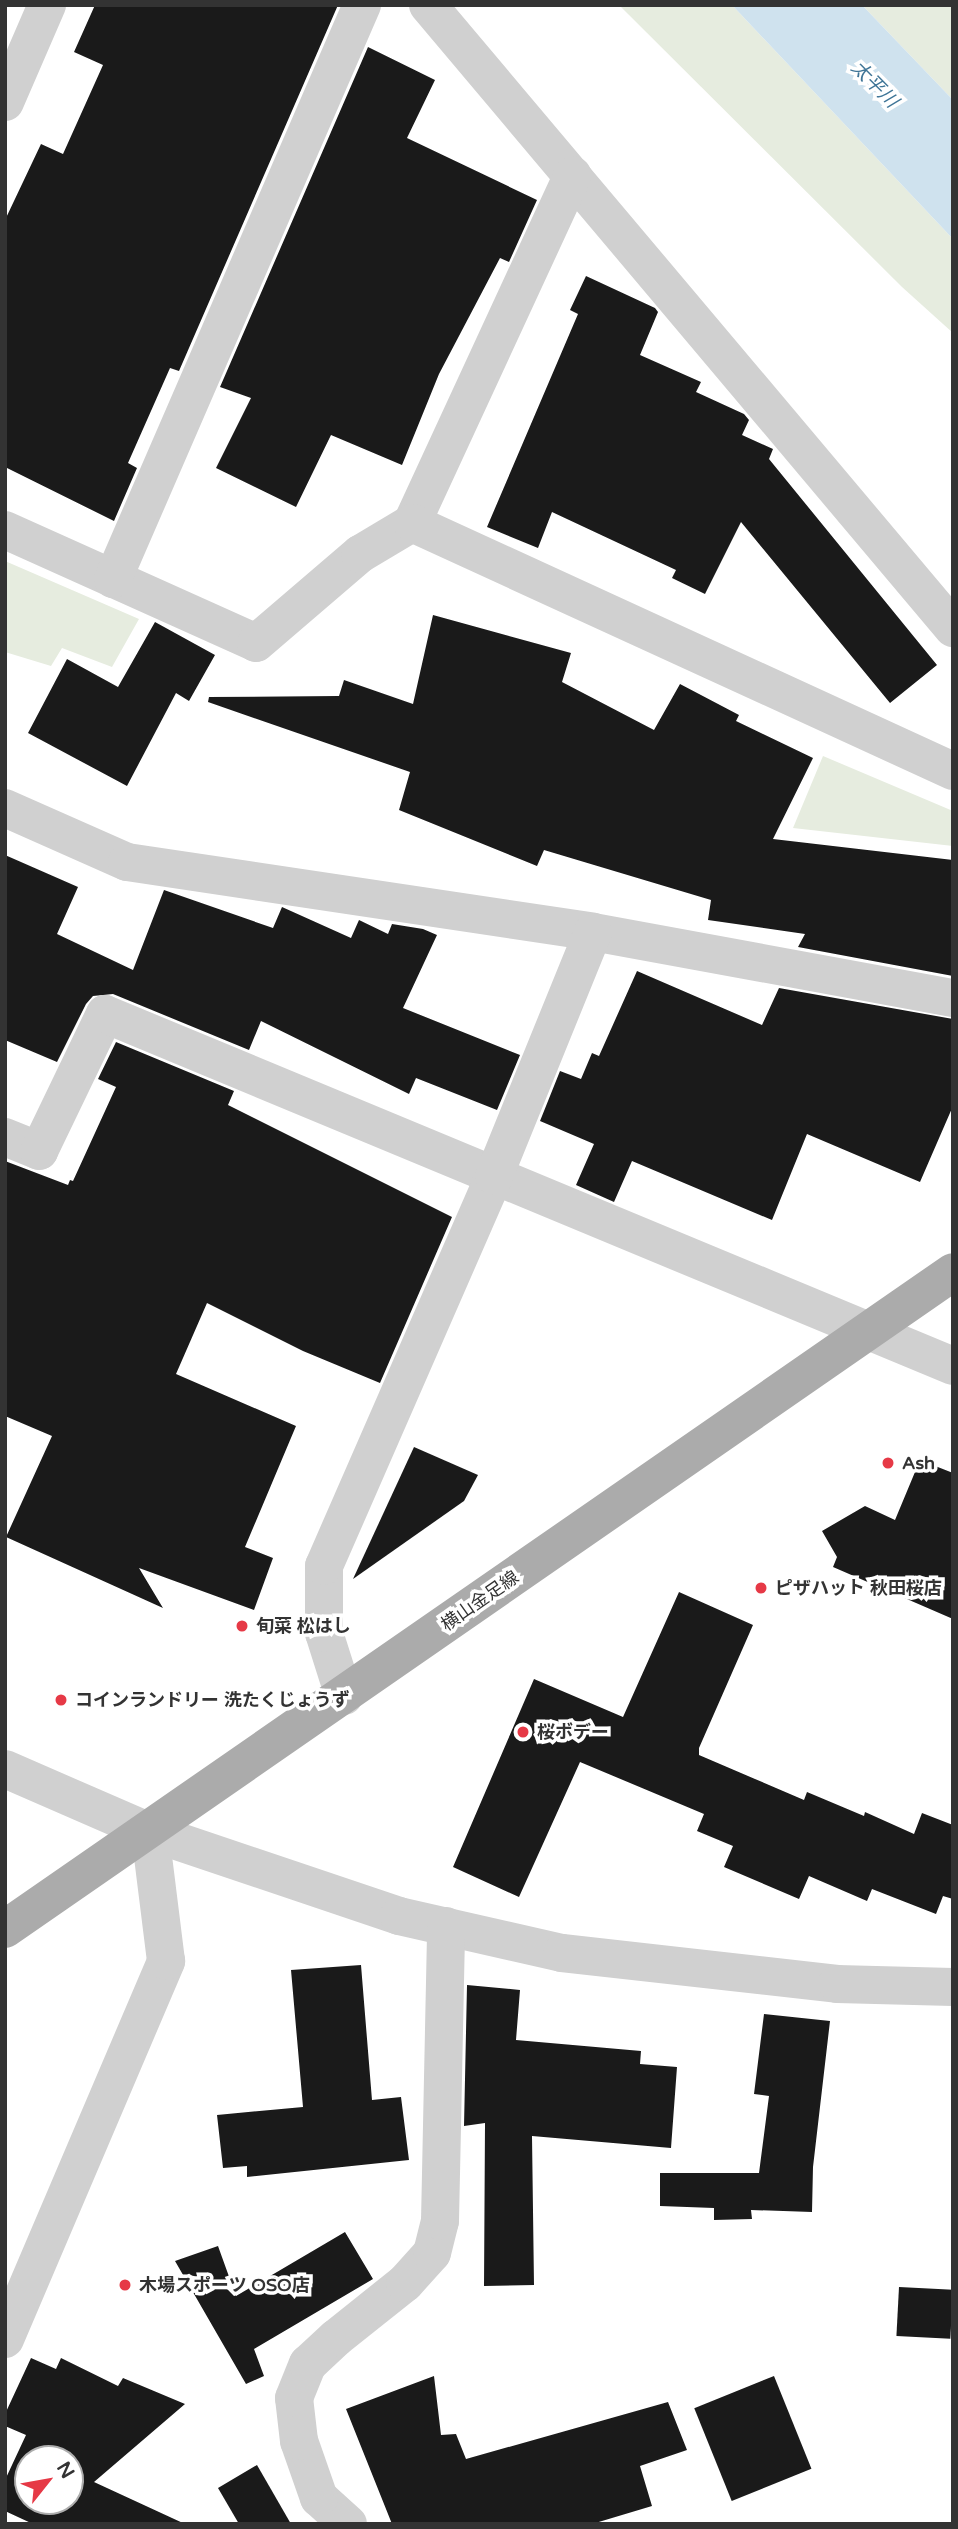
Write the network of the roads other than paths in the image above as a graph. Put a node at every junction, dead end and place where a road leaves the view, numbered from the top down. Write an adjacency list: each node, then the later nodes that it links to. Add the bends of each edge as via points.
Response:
1 (47, 5): 4 (street)
2 (362, 5): 8 (street)
3 (428, 5): 5 (street)
4 (5, 102)
5 (573, 175): 6 (street); 9 (street)
6 (412, 523): 8 (street, via 360,554 256,643); 10 (street)
7 (5, 530): 8 (street)
8 (113, 579)
9 (953, 628)
10 (953, 771)
11 (5, 808): 12 (street, via 127,863)
12 (593, 932): 13 (street); 15 (street)
13 (953, 998)
14 (5, 1137): 15 (street, via 39,1151 105,1014)
15 (494, 1176): 17 (street); 19 (street, via 324,1566 324,1633)
16 (953, 1272): 17 (main road, 横山金足線)
17 (868, 1329): 18 (street); 19 (main road, 横山金足線)
18 (953, 1366)
19 (344, 1696): 21 (main road, 横山金足線)
20 (5, 1769): 21 (street)
21 (150, 1832): 22 (street, via 399,1916); 23 (main road, 横山金足線); 25 (street, via 166,1961)
22 (446, 1926): 24 (street, via 562,1953 837,1984); 26 (street, via 440,2221 432,2253 405,2283 308,2364 294,2398 299,2441 319,2498)
23 (5, 1930)
24 (953, 1987)
25 (5, 2339)
26 (348, 2524)

